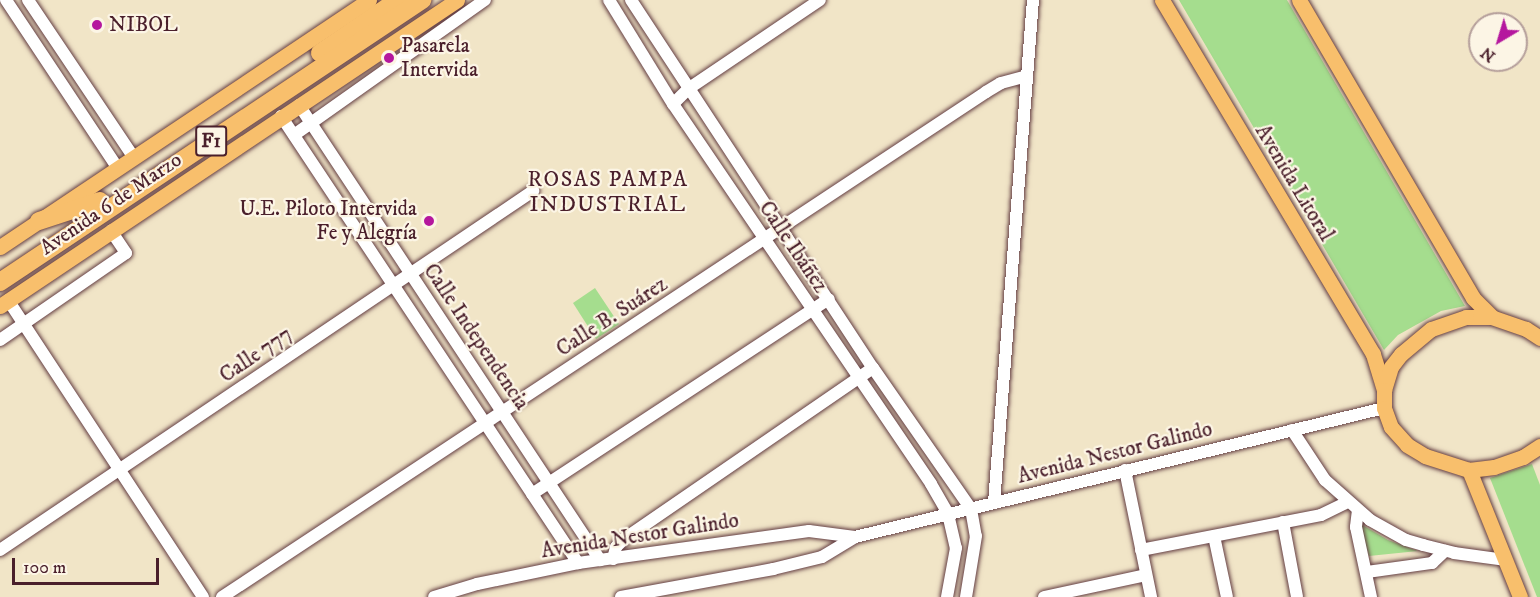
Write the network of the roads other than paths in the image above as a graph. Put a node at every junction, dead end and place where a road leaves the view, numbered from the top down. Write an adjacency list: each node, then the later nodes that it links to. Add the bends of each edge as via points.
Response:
1 (6, 0): 22 (street)
2 (28, 0): 21 (street)
3 (369, 0): 21 (main road, Avenida 6 de Marzo)
4 (398, 0): 24 (highway, Avenida 6 de Marzo / F1)
5 (422, 0): 32 (highway, Avenida 6 de Marzo / F1)
6 (457, 0): 17 (main road, Avenida 6 de Marzo)
7 (485, 0): 19 (street)
8 (609, 0): 16 (street, Calle Ibáñez)
9 (631, 0): 15 (street, Calle Ibáñez)
10 (820, 0): 15 (street)
11 (1033, 0): 14 (street)
12 (1162, 0): 43 (main road, Avenida Litoral, via 1372,354)
13 (1299, 0): 37 (main road, via 1473,298)
14 (1027, 76): 26 (street, Calle B. Suárez, via 986,92); 55 (street)
15 (688, 89): 16 (street); 26 (street, Calle Ibáñez)
16 (673, 104): 28 (street, Calle Ibáñez)
17 (299, 105): 18 (main road, Avenida 6 de Marzo); 19 (street, Calle Independencia)
18 (282, 116): 20 (street, Calle Independencia); 27 (main road, Avenida 6 de Marzo)
19 (311, 124): 20 (street); 31 (street, Calle Independencia)
20 (294, 135): 33 (street, Calle Independencia)
21 (133, 156): 22 (main road, Avenida 6 de Marzo)
22 (117, 167): 25 (main road, Avenida 6 de Marzo)
23 (533, 191): 31 (street, Calle 777)
24 (100, 201): 25 (highway); 30 (highway, Avenida 6 de Marzo / F1)
25 (39, 221): 29 (main road, Avenida 6 de Marzo)
26 (781, 229): 28 (street, Calle B. Suárez); 34 (street, Calle Ibáñez)
27 (111, 231): 35 (main road, Avenida 6 de Marzo); 38 (street, via 126,253)
28 (765, 240): 36 (street, Calle Ibáñez); 45 (street, Calle B. Suárez)
29 (0, 247)
30 (0, 268)
31 (411, 274): 33 (street, Calle 777); 45 (street, Calle Independencia)
32 (0, 282)
33 (394, 286): 46 (street, Calle Independencia); 49 (street, Calle 777)
34 (829, 299): 36 (street); 41 (street, Calle Ibáñez)
35 (4, 303): 38 (street)
36 (812, 310): 42 (street, Calle Ibáñez); 52 (street)
37 (1492, 317): 39 (main road, via 1526,328); 43 (main road, via 1466,317 1431,329 1401,354 1391,368)
38 (24, 324): 40 (street); 49 (street)
39 (1540, 338)
40 (0, 340)
41 (873, 368): 42 (street); 56 (street, Calle Ibáñez)
42 (858, 379): 58 (street, Calle Ibáñez); 65 (street, via 624,539)
43 (1384, 390): 44 (main road)
44 (1384, 408): 47 (street, Avenida Nestor Galindo); 51 (main road, via 1391,427 1407,445 1425,456)
45 (502, 413): 46 (street, Calle B. Suárez); 52 (street, Calle Independencia)
46 (486, 424): 53 (street, Calle Independencia); 72 (street, Calle B. Suárez)
47 (1292, 430): 50 (street, Avenida Nestor Galindo); 54 (street, via 1325,480)
48 (1540, 446): 51 (main road, via 1494,467)
49 (120, 470): 62 (street, Calle 777); 71 (street)
50 (1125, 470): 55 (street, Avenida Nestor Galindo); 63 (street)
51 (1469, 470): 66 (main road)
52 (549, 483): 53 (street); 65 (street, Calle Independencia)
53 (532, 494): 67 (street, Calle Independencia)
54 (1348, 502): 57 (street); 59 (street, via 1321,515)
55 (994, 503): 56 (street, Avenida Nestor Galindo)
56 (971, 509): 58 (street, Avenida Nestor Galindo); 75 (street, via 976,536)
57 (1358, 510): 64 (street, via 1406,540); 68 (street, via 1356,527)
58 (948, 514): 61 (street, Avenida Nestor Galindo); 74 (street, via 956,548)
59 (1283, 522): 60 (street); 79 (street)
60 (1214, 536): 63 (street); 78 (street)
61 (855, 537): 65 (street, Avenida Nestor Galindo, via 809,531); 70 (street, Avenida Nestor Galindo, via 822,557 773,570)
62 (0, 550)
63 (1141, 550): 69 (street)
64 (1445, 551): 66 (street); 68 (street, via 1432,563)
65 (606, 560): 67 (street, Avenida Nestor Galindo)
66 (1505, 560): 81 (main road)
67 (578, 563): 73 (street, Avenida Nestor Galindo)
68 (1367, 572): 80 (street)
69 (1146, 575): 76 (street); 77 (street)
70 (627, 596)
71 (203, 597)
72 (222, 597)
73 (434, 597)
74 (947, 597)
75 (966, 597)
76 (1044, 597)
77 (1151, 597)
78 (1227, 597)
79 (1297, 597)
80 (1371, 597)
81 (1520, 597)

